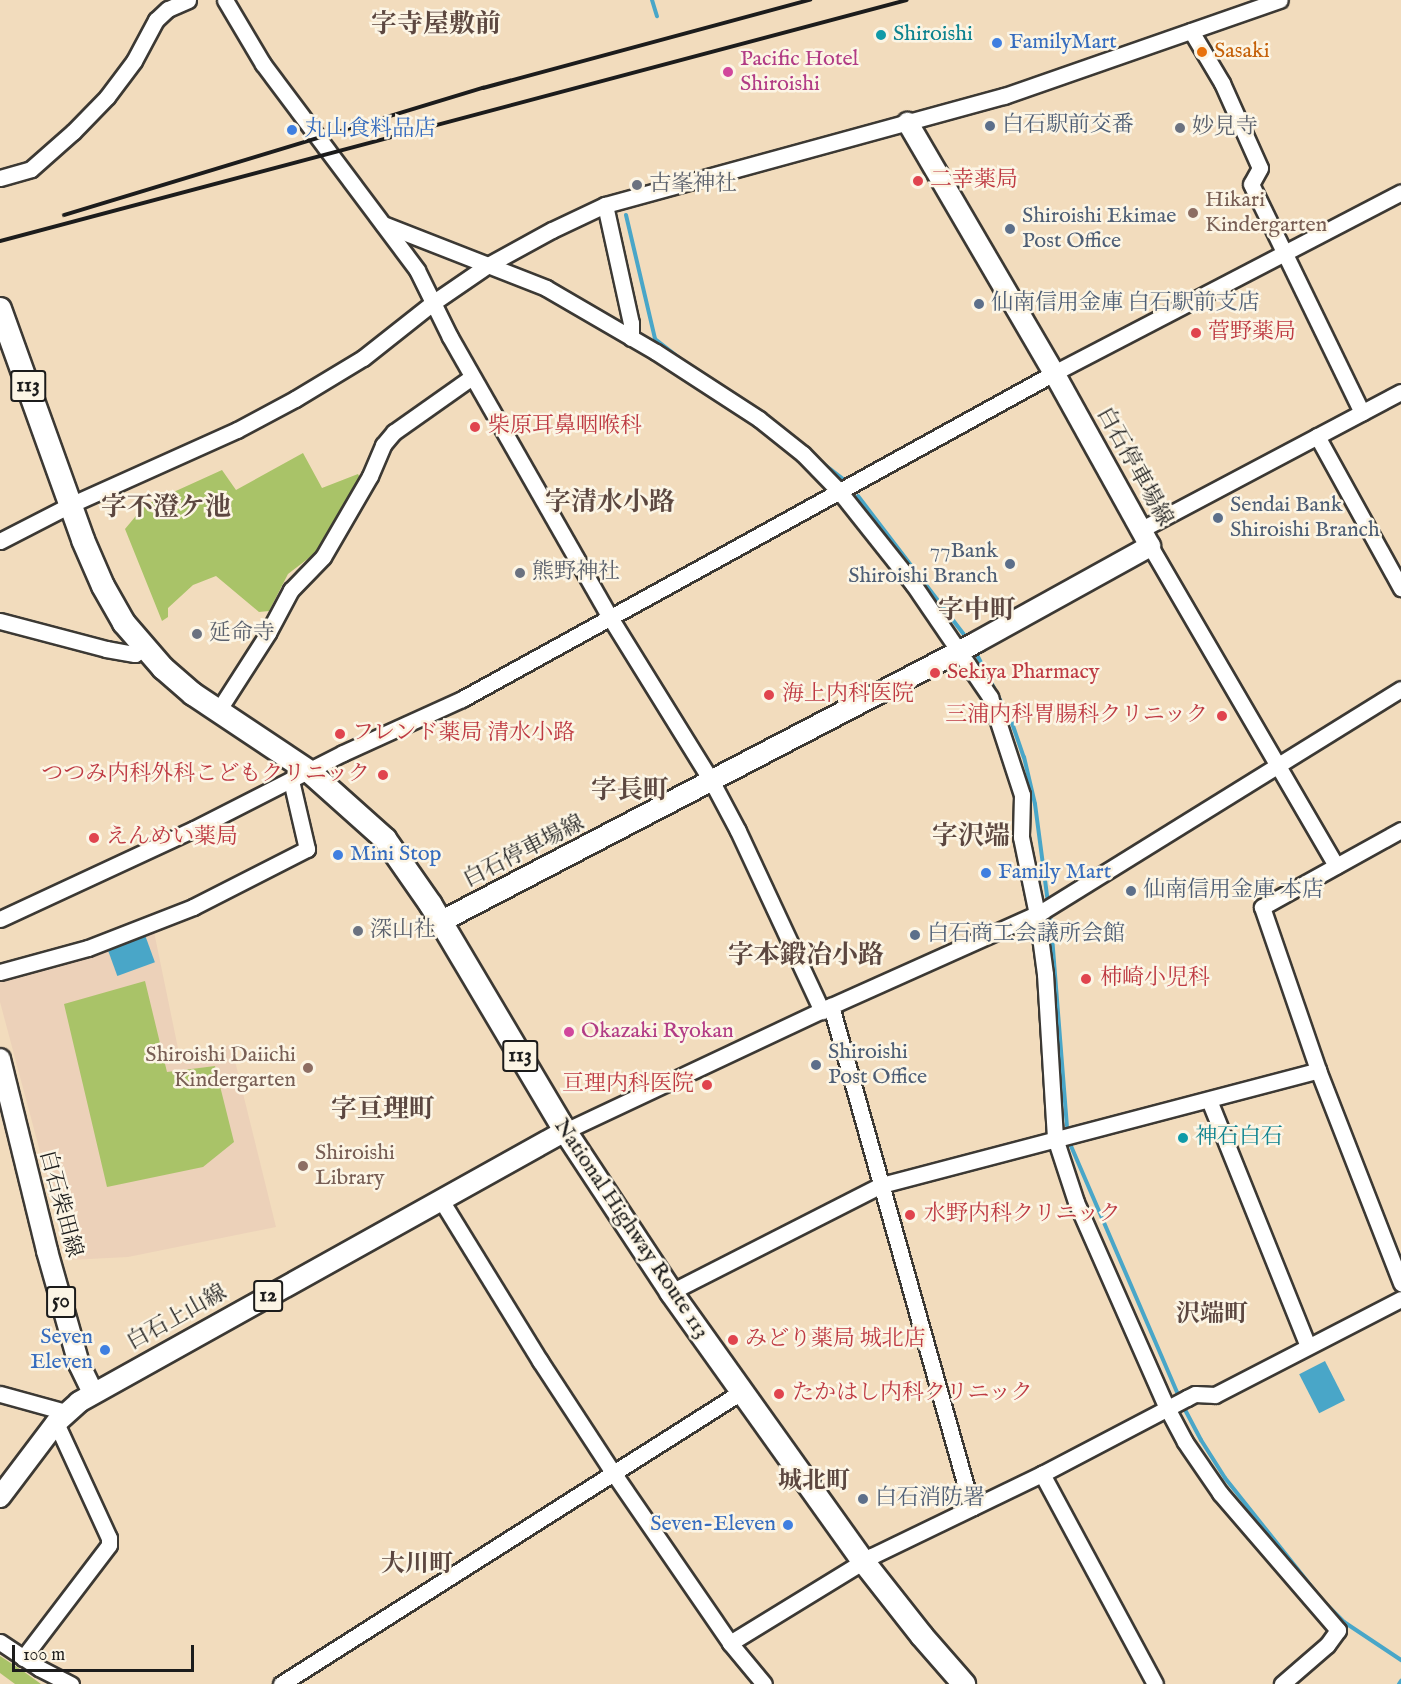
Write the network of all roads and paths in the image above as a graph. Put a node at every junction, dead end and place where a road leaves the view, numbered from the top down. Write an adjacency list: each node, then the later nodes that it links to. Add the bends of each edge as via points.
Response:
1 (188, 0): 6 (street, via 156,20 107,98 73,132 30,169)
2 (225, 0): 9 (street, via 263,64)
3 (1280, 0): 4 (street)
4 (1191, 32): 5 (street, via 1013,93); 10 (street, via 1222,83 1260,168 1251,184)
5 (908, 123): 8 (street); 15 (main road, 白石停車場線)
6 (0, 178)
7 (1401, 192): 10 (street)
8 (605, 205): 11 (street); 14 (street)
9 (383, 224): 11 (street); 12 (street, via 417,270)
10 (1284, 254): 15 (street); 18 (street)
11 (488, 265): 12 (street); 14 (street, via 546,288)
12 (434, 302): 16 (street); 21 (street, via 363,358 295,399 190,453)
13 (0, 309): 21 (highway, National Highway Route 113 / 113)
14 (631, 338): 20 (street, via 759,419 803,454)
15 (1054, 373): 20 (street); 22 (main road, 白石停車場線)
16 (472, 377): 25 (street); 30 (street, via 394,432 383,445 370,476 323,557 291,590)
17 (1401, 392): 18 (street)
18 (1362, 413): 19 (street)
19 (1317, 436): 22 (street); 24 (street)
20 (839, 491): 25 (street); 28 (street)
21 (70, 506): 23 (street); 27 (highway, National Highway Route 113 / 113, via 103,586)
22 (1146, 538): 28 (main road, 白石停車場線); 31 (street)
23 (0, 541)
24 (1401, 588)
25 (610, 619): 32 (street, via 462,699); 33 (street)
26 (0, 621): 27 (street, via 106,649 135,654)
27 (143, 647): 30 (highway, National Highway Route 113 / 113)
28 (967, 648): 33 (main road, 白石停車場線); 36 (street, via 1012,758 1022,795 1022,837)
29 (1401, 689): 31 (street)
30 (218, 711): 32 (highway, National Highway Route 113 / 113)
31 (1277, 766): 35 (street); 36 (street)
32 (301, 776): 37 (street); 38 (highway, National Highway Route 113 / 113, via 385,839); 39 (street, via 307,849 172,915 88,948)
33 (712, 782): 38 (main road, 白石停車場線); 40 (street)
34 (1401, 830): 35 (street)
35 (1336, 866): 42 (street, via 1262,907)
36 (1044, 910): 40 (street); 45 (street)
37 (0, 919)
38 (442, 921): 44 (highway, National Highway Route 113 / 113)
39 (0, 972)
40 (827, 1009): 44 (street); 46 (street)
41 (0, 1059): 54 (main road, 白石柴田線 / 50, via 47,1251 79,1364)
42 (1318, 1070): 43 (street); 48 (street)
43 (1209, 1100): 45 (street); 52 (street)
44 (565, 1131): 47 (main road, 白石上山線 / 12); 50 (highway, National Highway Route 113 / 113)
45 (1055, 1138): 46 (street); 56 (street, via 1076,1202)
46 (881, 1185): 50 (street); 61 (street)
47 (441, 1200): 54 (main road, 白石上山線 / 12); 58 (street)
48 (1394, 1247): 49 (street)
49 (1401, 1283)
50 (671, 1292): 53 (highway, National Highway Route 113 / 113)
51 (1401, 1299): 52 (street)
52 (1308, 1346): 56 (street, via 1215,1395 1195,1394)
53 (741, 1392): 58 (street); 62 (highway, National Highway Route 113 / 113)
54 (93, 1393): 57 (main road, 白石上山線 / 12)
55 (0, 1394): 57 (street)
56 (1169, 1407): 59 (street); 71 (street, via 1185,1442 1220,1493 1338,1630 1327,1645)
57 (61, 1418): 60 (main road, 白石上山線 / 12); 65 (street, via 110,1538 109,1545)
58 (614, 1474): 64 (street); 67 (street)
59 (1041, 1474): 61 (street); 70 (street)
60 (0, 1497)
61 (972, 1508): 62 (street)
62 (863, 1561): 64 (street); 69 (highway, National Highway Route 113 / 113)
63 (0, 1642): 65 (street)
64 (730, 1642): 68 (street)
65 (23, 1658): 66 (street)
66 (71, 1684)
67 (281, 1684)
68 (764, 1684)
69 (964, 1684)
70 (1155, 1684)
71 (1282, 1684)

